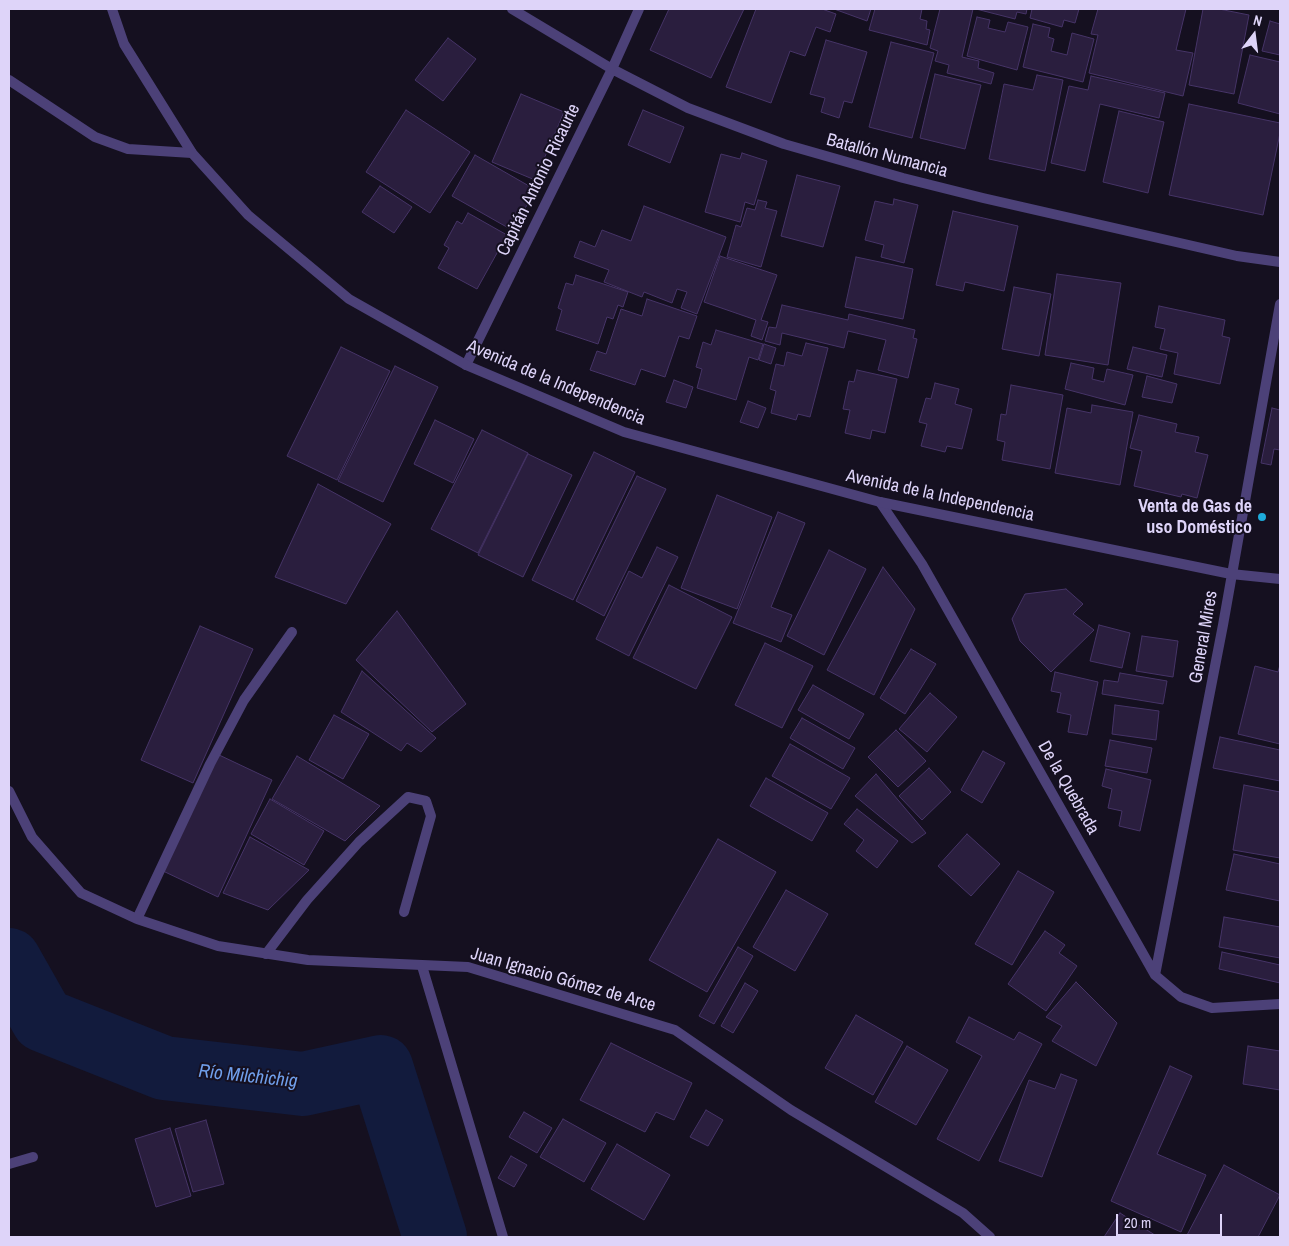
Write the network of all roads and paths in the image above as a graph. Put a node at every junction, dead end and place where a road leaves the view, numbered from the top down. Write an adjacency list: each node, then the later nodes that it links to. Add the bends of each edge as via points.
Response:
1 (112, 9): 6 (street, Avenida de la Independencia, via 124,44)
2 (512, 9): 4 (street, Batallón Numancia)
3 (639, 9): 4 (street, Capitán Antonio Ricaurte)
4 (612, 69): 7 (street, Batallón Numancia, via 688,108 793,146 903,178 1237,256); 9 (street, Capitán Antonio Ricaurte)
5 (9, 80): 6 (street, via 95,137 128,149)
6 (192, 153): 9 (street, Avenida de la Independencia, via 248,215 349,299)
7 (1280, 262)
8 (1280, 304): 11 (street, General Mires)
9 (466, 365): 10 (street, Avenida de la Independencia, via 624,432)
10 (880, 502): 11 (street, Avenida de la Independencia); 19 (street, De la Quebrada, via 922,564)
11 (1231, 574): 12 (street, Avenida de la Independencia); 19 (street, General Mires)
12 (1280, 579)
13 (292, 632): 16 (street, via 244,700)
14 (9, 791): 16 (street, Juan Ignacio Gómez de Arce, via 32,837 81,894)
15 (404, 912): 17 (street, via 431,816 426,801 408,797 359,842 307,900)
16 (137, 919): 17 (street, Juan Ignacio Gómez de Arce, via 218,946)
17 (266, 954): 18 (street, Juan Ignacio Gómez de Arce, via 308,960)
18 (422, 966): 23 (street); 24 (street, Juan Ignacio Gómez de Arce, via 468,967 675,1030 791,1110 963,1213)
19 (1156, 975): 20 (street, De la Quebrada, via 1181,997 1212,1008)
20 (1280, 1004)
21 (33, 1157): 22 (street)
22 (9, 1164)
23 (503, 1237)
24 (990, 1237)

